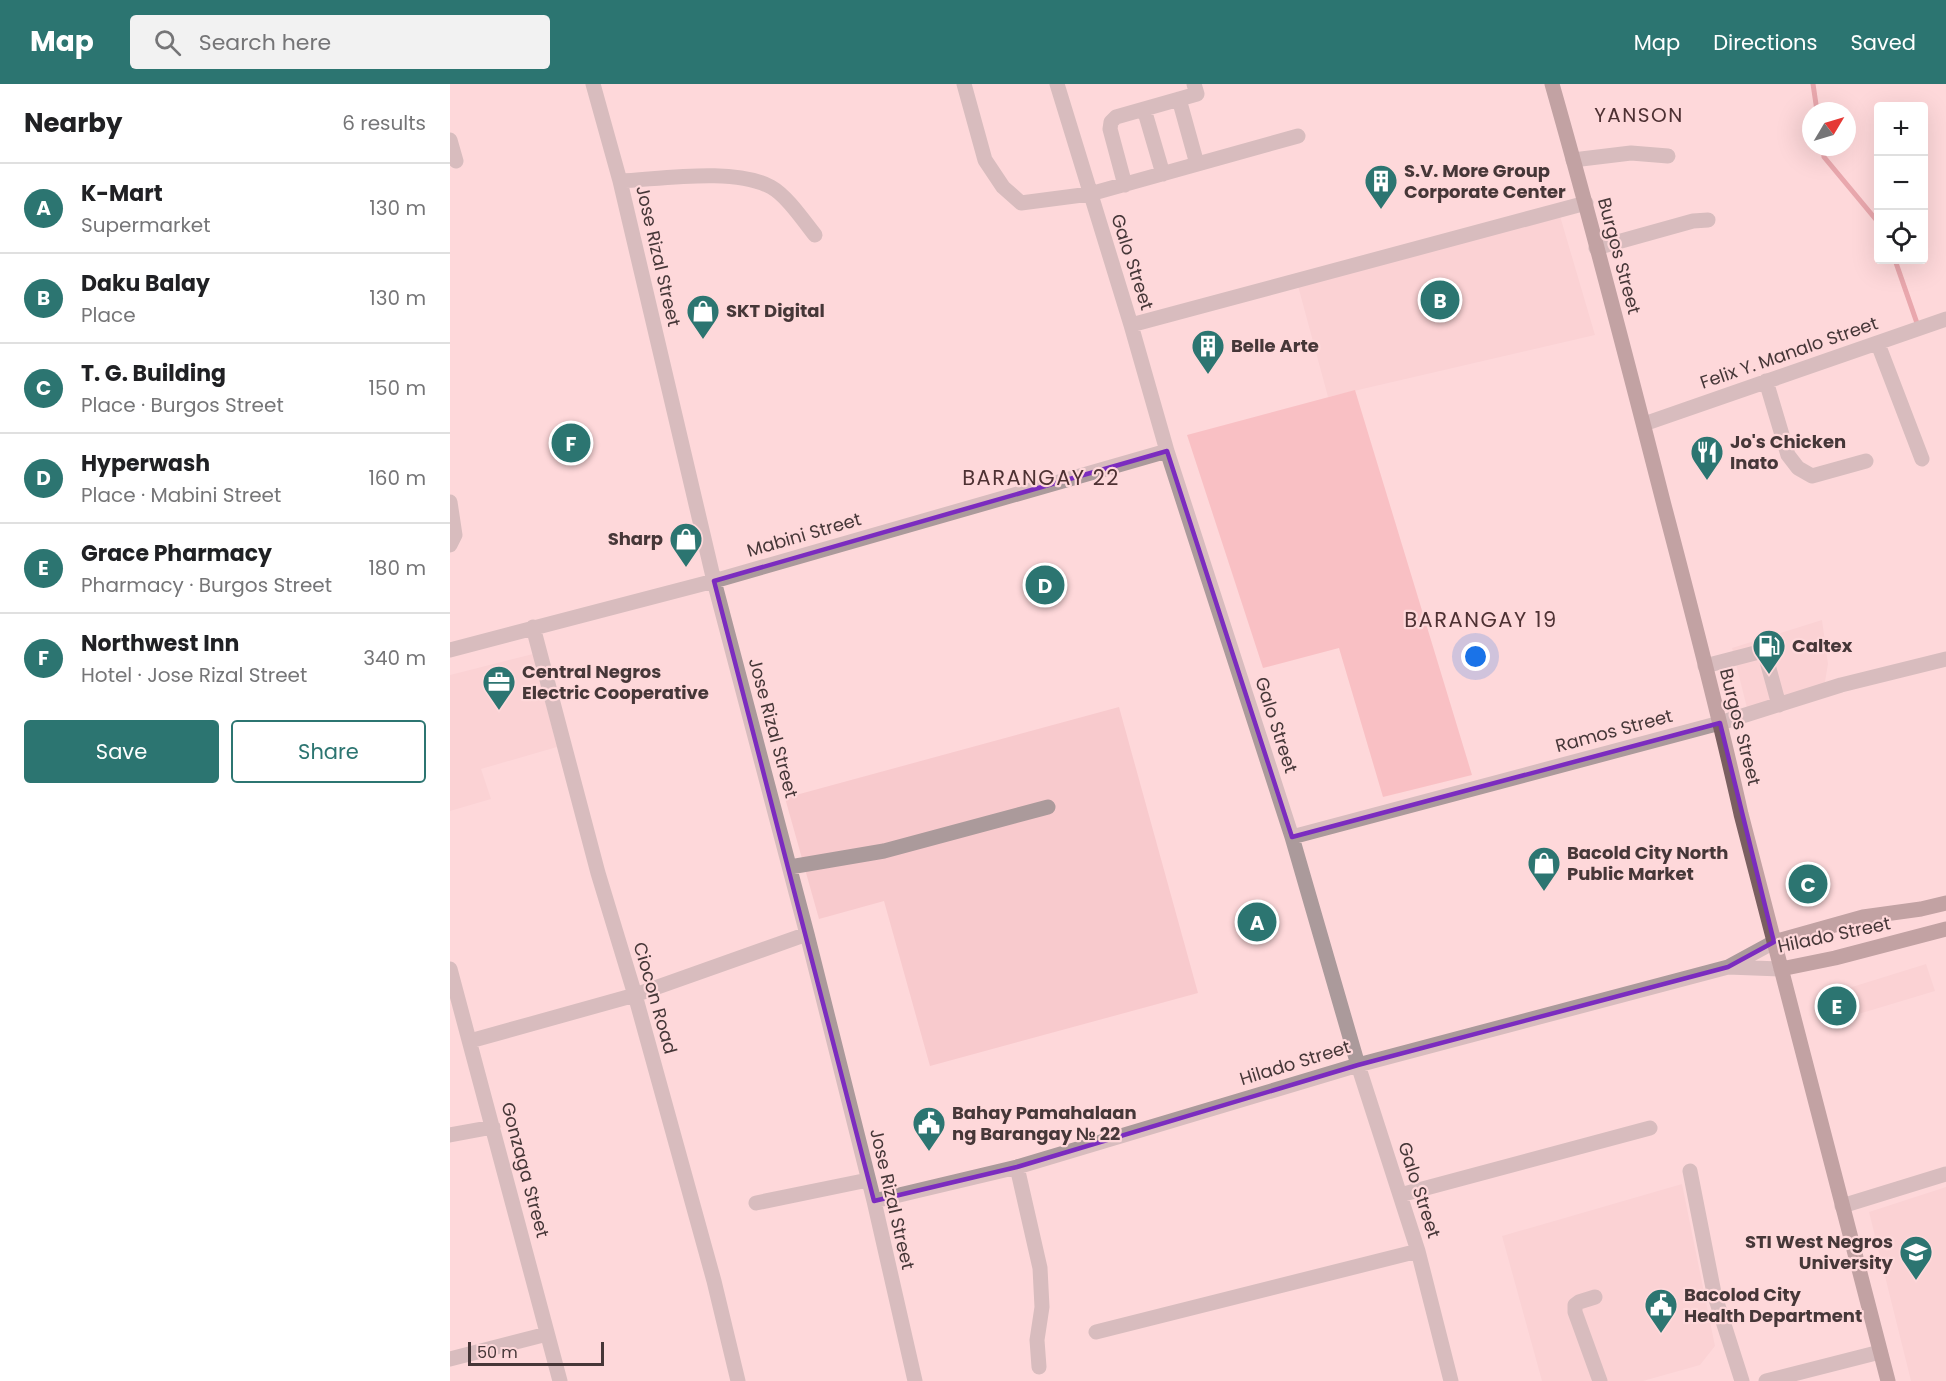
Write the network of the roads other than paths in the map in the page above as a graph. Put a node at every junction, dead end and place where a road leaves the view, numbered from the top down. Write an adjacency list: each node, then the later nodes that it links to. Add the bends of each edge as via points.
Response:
1 (593, 84): 15 (street, Jose Rizal Street)
2 (964, 84): 17 (street, via 985,160 1003,187 1021,203)
3 (1056, 84): 17 (street, Galo Street)
4 (1194, 84): 6 (street, via 1197,94)
5 (1551, 84): 11 (main road, Burgos Street)
6 (1179, 99): 7 (street); 13 (street)
7 (1144, 109): 14 (street); 16 (street, via 1111,122)
8 (1298, 136): 13 (street)
9 (450, 140): 12 (street)
10 (1668, 156): 11 (street, via 1631,153)
11 (1573, 160): 18 (main road, Burgos Street)
12 (456, 161)
13 (1197, 164): 14 (street)
14 (1163, 174): 16 (street)
15 (620, 181): 20 (street, via 731,176 751,179 773,188); 32 (street, Jose Rizal Street)
16 (1125, 185): 17 (street)
17 (1090, 194): 23 (street, Galo Street)
18 (1586, 203): 21 (main road, Burgos Street); 23 (street)
19 (1707, 220): 21 (street)
20 (815, 235)
21 (1596, 248): 26 (main road, Burgos Street)
22 (1946, 319): 24 (street, Felix Y. Manalo Street)
23 (1131, 325): 27 (street, Galo Street)
24 (1878, 344): 25 (street, Felix Y. Manalo Street); 28 (street)
25 (1766, 381): 26 (street, Felix Y. Manalo Street); 29 (street, via 1788,455 1798,468 1812,476)
26 (1644, 424): 36 (main road, Burgos Street)
27 (1167, 451): 32 (street, Mabini Street); 40 (street, Galo Street)
28 (1922, 459)
29 (1866, 461)
30 (450, 502): 31 (street, via 455,536)
31 (450, 545)
32 (714, 581): 33 (street, Mabini Street); 41 (street, Jose Rizal Street)
33 (534, 627): 34 (street, Mabini Street); 51 (street, Ciocon Road, via 598,873)
34 (450, 650)
35 (1946, 659): 37 (street, Ramos Street)
36 (1705, 666): 37 (street, via 1759,652 1765,654); 38 (main road, Burgos Street)
37 (1779, 705): 38 (street, Ramos Street)
38 (1720, 723): 40 (street, Ramos Street); 47 (main road, Burgos Street)
39 (1048, 807): 41 (street, via 884,851)
40 (1292, 837): 53 (street, Galo Street)
41 (790, 867): 45 (street, Jose Rizal Street)
42 (1946, 903): 43 (main road, Hilado Street)
43 (1921, 909): 46 (main road); 47 (main road, Hilado Street, via 1863,917)
44 (1946, 929): 46 (main road, Hilado Street)
45 (807, 934): 51 (street); 60 (street, Jose Rizal Street)
46 (1926, 934): 50 (main road, Hilado Street)
47 (1774, 942): 48 (street, Hilado Street); 50 (main road, Burgos Street)
48 (1728, 966): 50 (street, Hilado Street); 53 (street, Hilado Street)
49 (450, 969): 52 (street, Gonzaga Street)
50 (1781, 969): 64 (main road, Burgos Street)
51 (635, 994): 52 (street); 73 (street, Ciocon Road)
52 (470, 1041): 54 (street, Gonzaga Street)
53 (1358, 1065): 57 (street, Hilado Street); 61 (street, Galo Street)
54 (493, 1126): 56 (street); 68 (street, Gonzaga Street)
55 (1650, 1128): 61 (street)
56 (450, 1135)
57 (1017, 1167): 62 (street, Hilado Street); 71 (street, via 1040,1268)
58 (1690, 1171): 77 (street, via 1714,1293)
59 (1946, 1174): 64 (street)
60 (868, 1180): 62 (street, Jose Rizal Street); 63 (street)
61 (1400, 1195): 65 (street, Galo Street)
62 (874, 1201): 74 (street, Jose Rizal Street)
63 (756, 1203)
64 (1842, 1206): 69 (main road, Burgos Street)
65 (1418, 1251): 67 (street); 75 (street, Galo Street)
66 (1595, 1297): 76 (street, via 1579,1302 1575,1312)
67 (1096, 1332)
68 (547, 1334): 70 (street); 72 (street, Gonzaga Street)
69 (1880, 1352): 78 (street); 79 (main road, Burgos Street)
70 (450, 1359)
71 (1039, 1367)
72 (560, 1381)
73 (738, 1381)
74 (915, 1381)
75 (1451, 1381)
76 (1600, 1381)
77 (1742, 1381)
78 (1766, 1381)
79 (1888, 1381)

